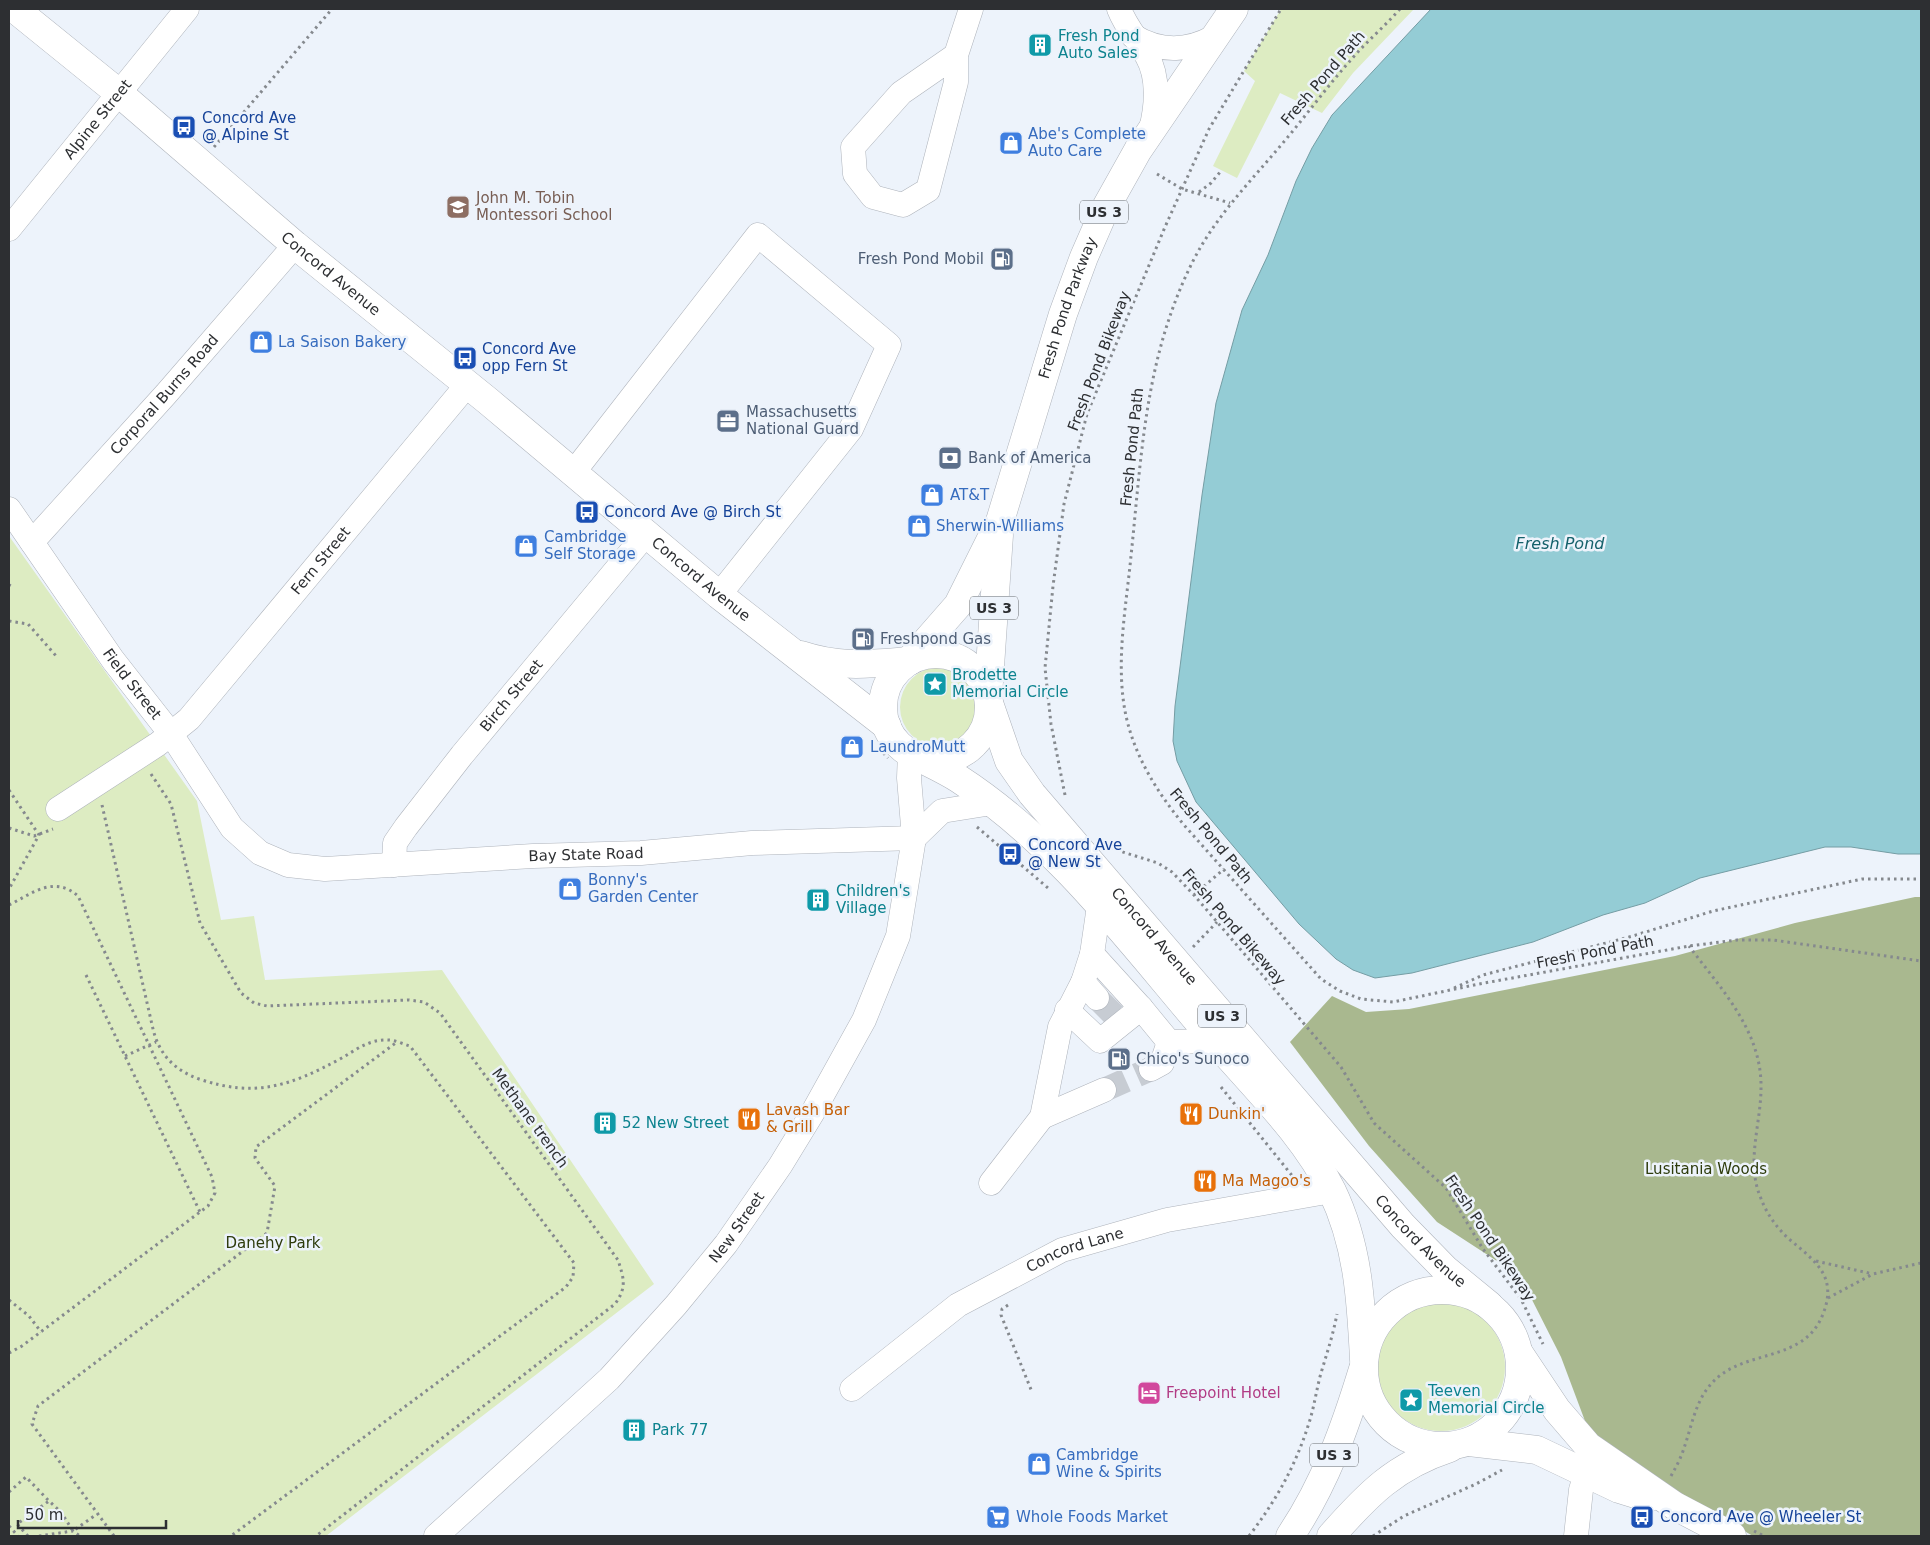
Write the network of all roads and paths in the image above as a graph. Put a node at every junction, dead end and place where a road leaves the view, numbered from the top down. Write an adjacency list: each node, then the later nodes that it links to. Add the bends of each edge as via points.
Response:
1 (15, 9): 12 (main road, Concord Avenue)
2 (187, 9): 12 (street, Alpine Street)
3 (332, 9): 14 (path)
4 (971, 9): 11 (street)
5 (1119, 9): 9 (street)
6 (1234, 9): 10 (main road, Fresh Pond Parkway / US 3)
7 (1281, 9): 17 (path, Fresh Pond Bikeway, via 1209,129)
8 (1400, 9): 19 (path, Fresh Pond Path, via 1349,61)
9 (1133, 36): 10 (street, via 1149,45 1178,49 1196,46); 13 (street, via 1148,57 1154,74 1155,107)
10 (1214, 37): 13 (main road, Fresh Pond Parkway / US 3)
11 (956, 55): 11 (street, via 901,92 854,147 855,174 873,197 902,204 928,190 956,82)
12 (120, 94): 20 (street, Alpine Street); 21 (main road, Concord Avenue)
13 (1151, 129): 25 (main road, Fresh Pond Parkway / US 3, via 1117,186 1078,273 1055,337)
14 (212, 149)
15 (1222, 171): 18 (path)
16 (1157, 174): 17 (path)
17 (1182, 189): 18 (path); 42 (path, Fresh Pond Bikeway, via 1088,414 1064,504 1045,668 1051,724)
18 (1198, 192): 19 (path)
19 (1230, 202): 49 (path, Fresh Pond Path, via 1194,260 1175,301 1150,384 1121,685 1134,745 1146,769 1170,807)
20 (9, 229)
21 (295, 245): 22 (main road, Concord Avenue); 27 (street, Corporal Burns Road)
22 (467, 384): 23 (main road, Concord Avenue); 37 (street, Fern Street, via 189,719)
23 (573, 473): 26 (main road, Concord Avenue); 30 (street, via 758,235 889,345 851,429)
24 (9, 509): 27 (street, Field Street)
25 (1000, 521): 34 (main road, Fresh Pond Parkway / US 3, via 958,605); 35 (main road, Fresh Pond Parkway / US 3)
26 (646, 534): 30 (main road, Concord Avenue); 48 (street, Birch Street, via 406,827 395,843)
27 (32, 542): 37 (street, Field Street, via 113,660)
28 (11, 582): 29 (path)
29 (9, 586)
30 (719, 595): 32 (main road, Concord Avenue)
31 (9, 621): 33 (path, via 28,624)
32 (788, 650): 34 (main road, Concord Avenue, via 835,664); 36 (main road, Concord Avenue)
33 (57, 657)
34 (909, 661): 35 (main road, via 933,654 958,658 978,673); 36 (main road, US 3, via 895,674 886,690 883,708)
35 (989, 699): 38 (main road, via 989,716 984,730 967,750 941,760); 82 (main road, Concord Avenue / US 3, via 1009,761 1032,794 1397,1220 1445,1269)
36 (887, 726): 38 (main road, US 3, via 895,740)
37 (172, 734): 40 (street, Fern Street); 47 (street, Field Street, via 232,828)
38 (912, 754): 43 (main road, Concord Avenue / US 3, via 958,778); 45 (street, New Street, via 909,778)
39 (146, 767): 110 (path, Methane trench, via 171,804 200,923 241,993 254,1003 267,1006 409,1000 424,1002 440,1013 618,1260 623,1276 623,1293 615,1304)
40 (102, 789): 44 (street, Fern Street); 65 (path)
41 (9, 790): 51 (path, via 39,836)
42 (1066, 799)
43 (992, 803): 45 (street, via 942,811); 54 (main road, Concord Avenue / US 3, via 1055,858)
44 (58, 810)
45 (914, 838): 48 (street, Bay State Road, via 762,843 641,853); 103 (street, New Street, via 898,936 864,1020 778,1169 726,1244 609,1379)
46 (1104, 846): 52 (path, Fresh Pond Bikeway, via 1158,863 1172,872)
47 (260, 853): 48 (street, Bay State Road, via 302,868 325,870)
48 (394, 865)
49 (1224, 869): 52 (path); 61 (path, Fresh Pond Path, via 1321,979 1340,991 1361,999 1393,1002)
50 (1921, 879): 61 (path, via 1862,879 1713,911 1633,936 1482,975)
51 (9, 889)
52 (1194, 895): 55 (path, Fresh Pond Bikeway)
53 (9, 905): 68 (path, via 47,887 60,885 78,896)
54 (1099, 906): 58 (street); 64 (main road, Concord Avenue / US 3)
55 (1217, 922): 57 (path); 85 (path, Fresh Pond Bikeway, via 1341,1067 1374,1123 1446,1188 1483,1249 1521,1298)
56 (1689, 946): 59 (path, Fresh Pond Path, via 1737,940 1773,940); 61 (path, Fresh Pond Path); 76 (path, via 1743,1019 1755,1045 1761,1089 1754,1163 1756,1188 1776,1226)
57 (1188, 952)
58 (1092, 954): 62 (street); 63 (street, via 1090,990)
59 (1921, 962)
60 (86, 975): 69 (path)
61 (1450, 990)
62 (1141, 1008): 63 (street, via 1119,1020 1100,1041); 67 (street)
63 (1067, 1010): 72 (street, via 1060,1027)
64 (1215, 1041): 67 (street); 74 (main road, Concord Avenue / US 3, via 1292,1131)
65 (156, 1042): 66 (path, via 168,1061 196,1078 220,1086 258,1090 306,1076 372,1042 390,1039); 68 (path)
66 (397, 1042): 98 (path, via 256,1147 255,1158 275,1186 267,1233 38,1406 32,1424); 109 (path, via 410,1046 572,1259 573,1277 566,1287)
67 (1169, 1042): 70 (street, via 1162,1064)
68 (149, 1045): 69 (path); 75 (path, via 215,1186 213,1200)
69 (125, 1056): 75 (path)
70 (1151, 1069)
71 (1104, 1090): 72 (street)
72 (1042, 1117): 73 (street)
73 (991, 1183)
74 (1332, 1191): 87 (main road, Concord Avenue / US 3, via 1358,1268); 88 (street, Concord Lane, via 1167,1220 1062,1250 958,1304)
75 (200, 1212): 84 (path)
76 (1816, 1261): 78 (path); 79 (path, via 1824,1274)
77 (1921, 1263): 78 (path)
78 (1873, 1274): 79 (path)
79 (1828, 1298): 94 (path, via 1814,1330 1800,1343 1781,1353 1740,1363 1711,1383 1702,1396)
80 (9, 1300): 84 (path, via 29,1316)
81 (1014, 1301): 89 (path, via 1002,1308 1001,1315)
82 (1489, 1305): 85 (main road, US 3); 87 (main road, via 1451,1290 1411,1296 1390,1309 1379,1321)
83 (1337, 1310): 111 (path, via 1330,1350 1293,1468 1271,1508)
84 (41, 1332): 86 (path)
85 (1532, 1350): 90 (main road, US 3, via 1512,1404 1494,1427); 96 (main road, via 1558,1410 1588,1446)
86 (9, 1353)
87 (1364, 1363): 90 (main road, via 1371,1400 1390,1426 1411,1440 1427,1445); 112 (main road, US 3, via 1342,1436 1327,1471)
88 (852, 1389)
89 (1032, 1392)
90 (1465, 1443): 93 (main road, via 1537,1450); 113 (main road, US 3, via 1427,1456 1392,1475)
91 (1506, 1468): 114 (path, via 1404,1516)
92 (1662, 1471): 94 (path)
93 (1586, 1473): 96 (main road, via 1626,1492); 115 (street)
94 (1671, 1476): 96 (path)
95 (9, 1492): 97 (path, via 26,1477)
96 (1677, 1493): 101 (main road)
97 (49, 1501): 99 (path); 102 (path)
98 (97, 1514): 102 (path); 108 (path)
99 (17, 1524): 100 (path); 105 (path)
100 (10, 1527): 104 (path)
101 (1702, 1528): 116 (main road)
102 (73, 1531): 106 (path); 107 (path)
103 (449, 1532)
104 (18, 1536)
105 (28, 1536)
106 (39, 1536)
107 (80, 1536)
108 (114, 1536)
109 (230, 1536)
110 (316, 1536)
111 (1248, 1536)
112 (1290, 1536)
113 (1331, 1536)
114 (1373, 1536)
115 (1576, 1536)
116 (1732, 1536)

